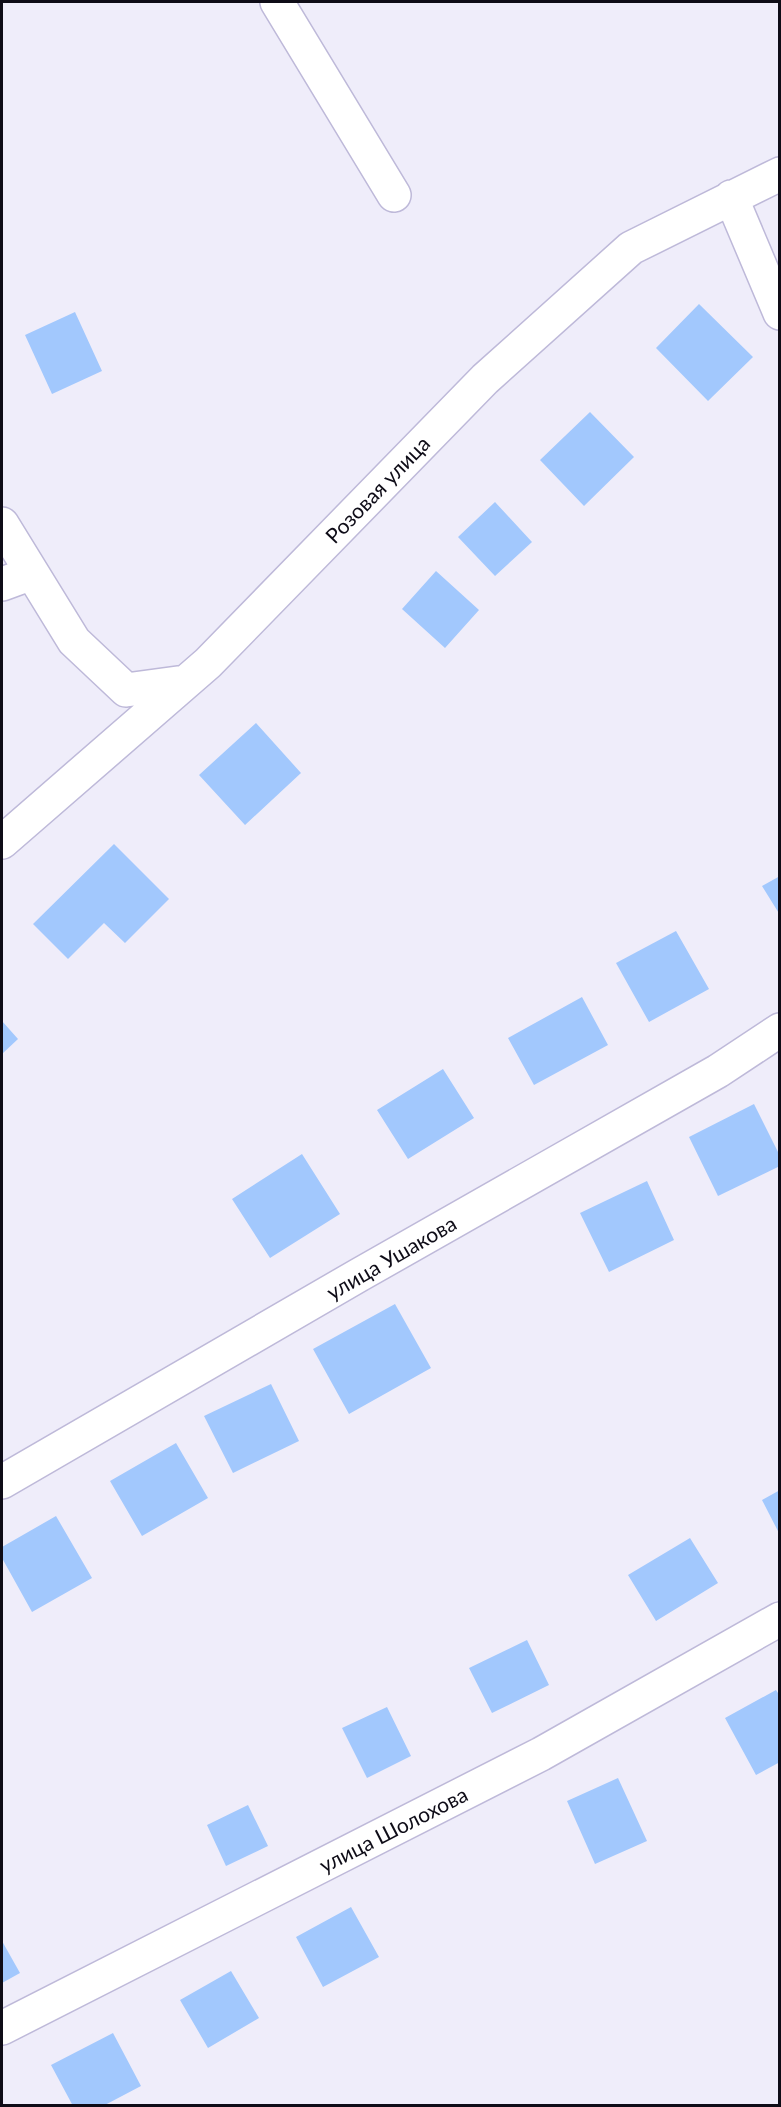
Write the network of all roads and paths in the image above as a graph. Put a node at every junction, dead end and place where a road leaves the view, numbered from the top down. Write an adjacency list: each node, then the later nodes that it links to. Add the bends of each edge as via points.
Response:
1 (277, 2): 3 (street)
2 (780, 174): 4 (street, Розовая улица)
3 (394, 195)
4 (731, 197): 5 (street); 9 (street, Розовая улица, via 631,248 485,379)
5 (780, 313)
6 (2, 524): 7 (street)
7 (32, 573): 8 (street); 9 (street, via 74,641 126,690)
8 (2, 584)
9 (185, 682): 10 (street, Розовая улица)
10 (2, 842)
11 (780, 1030): 12 (street, улица Ушакова, via 718,1071)
12 (2, 1482)
13 (780, 1619): 14 (street, улица Шолохова, via 542,1754)
14 (2, 2028)

